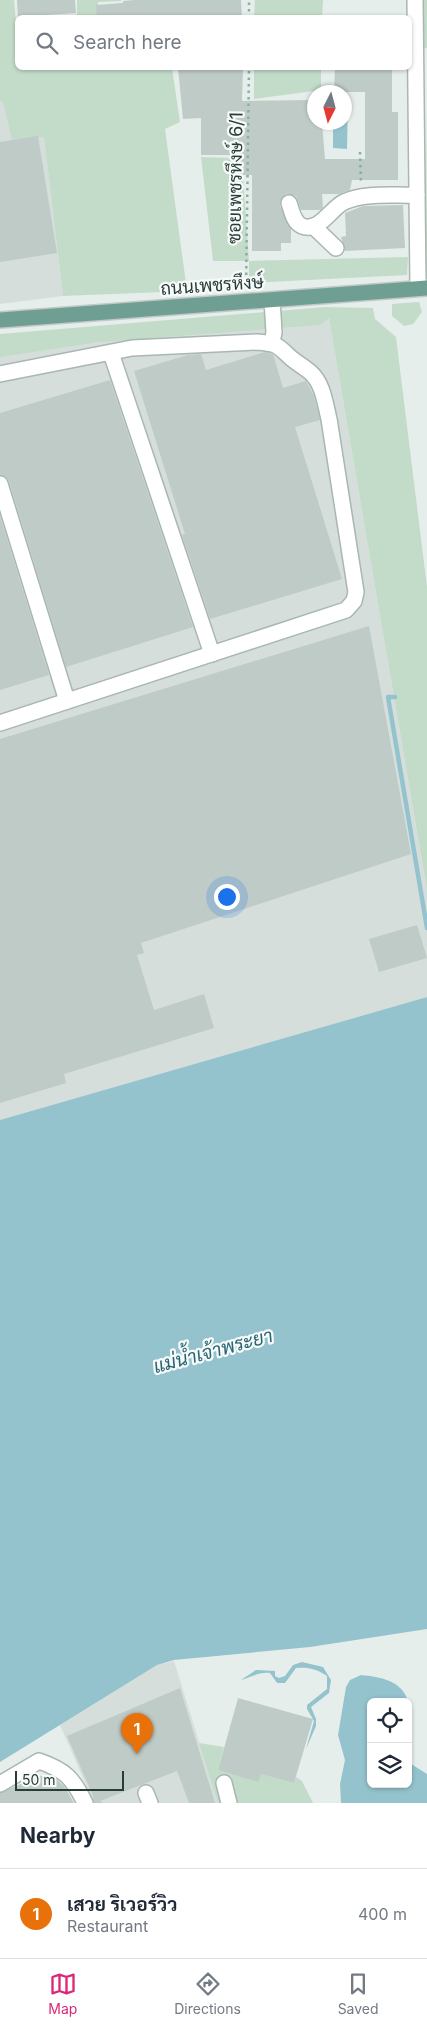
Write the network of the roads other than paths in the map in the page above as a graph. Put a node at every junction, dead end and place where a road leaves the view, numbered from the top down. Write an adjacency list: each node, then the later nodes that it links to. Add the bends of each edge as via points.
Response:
1 (416, 0): 2 (street)
2 (417, 195): 4 (street, via 362,198 342,203); 6 (street)
3 (290, 203): 4 (street, via 294,218 300,225)
4 (313, 226): 5 (street)
5 (336, 248)
6 (422, 288): 7 (main road, ถนนเพชรหึงษ์)
7 (272, 300): 8 (main road, ถนนเพชรหึงษ์); 9 (street)
8 (0, 320)
9 (272, 343): 10 (street, via 132,348); 13 (street, via 283,348 319,382 329,419 356,592 354,601 346,610)
10 (111, 353): 11 (street); 13 (street)
11 (0, 374)
12 (0, 484): 14 (street)
13 (212, 654): 14 (street)
14 (67, 702): 15 (street)
15 (0, 723)
16 (224, 1783): 19 (street)
17 (0, 1784): 18 (street, via 39,1761 58,1767 75,1782)
18 (85, 1803)
19 (229, 1803)

